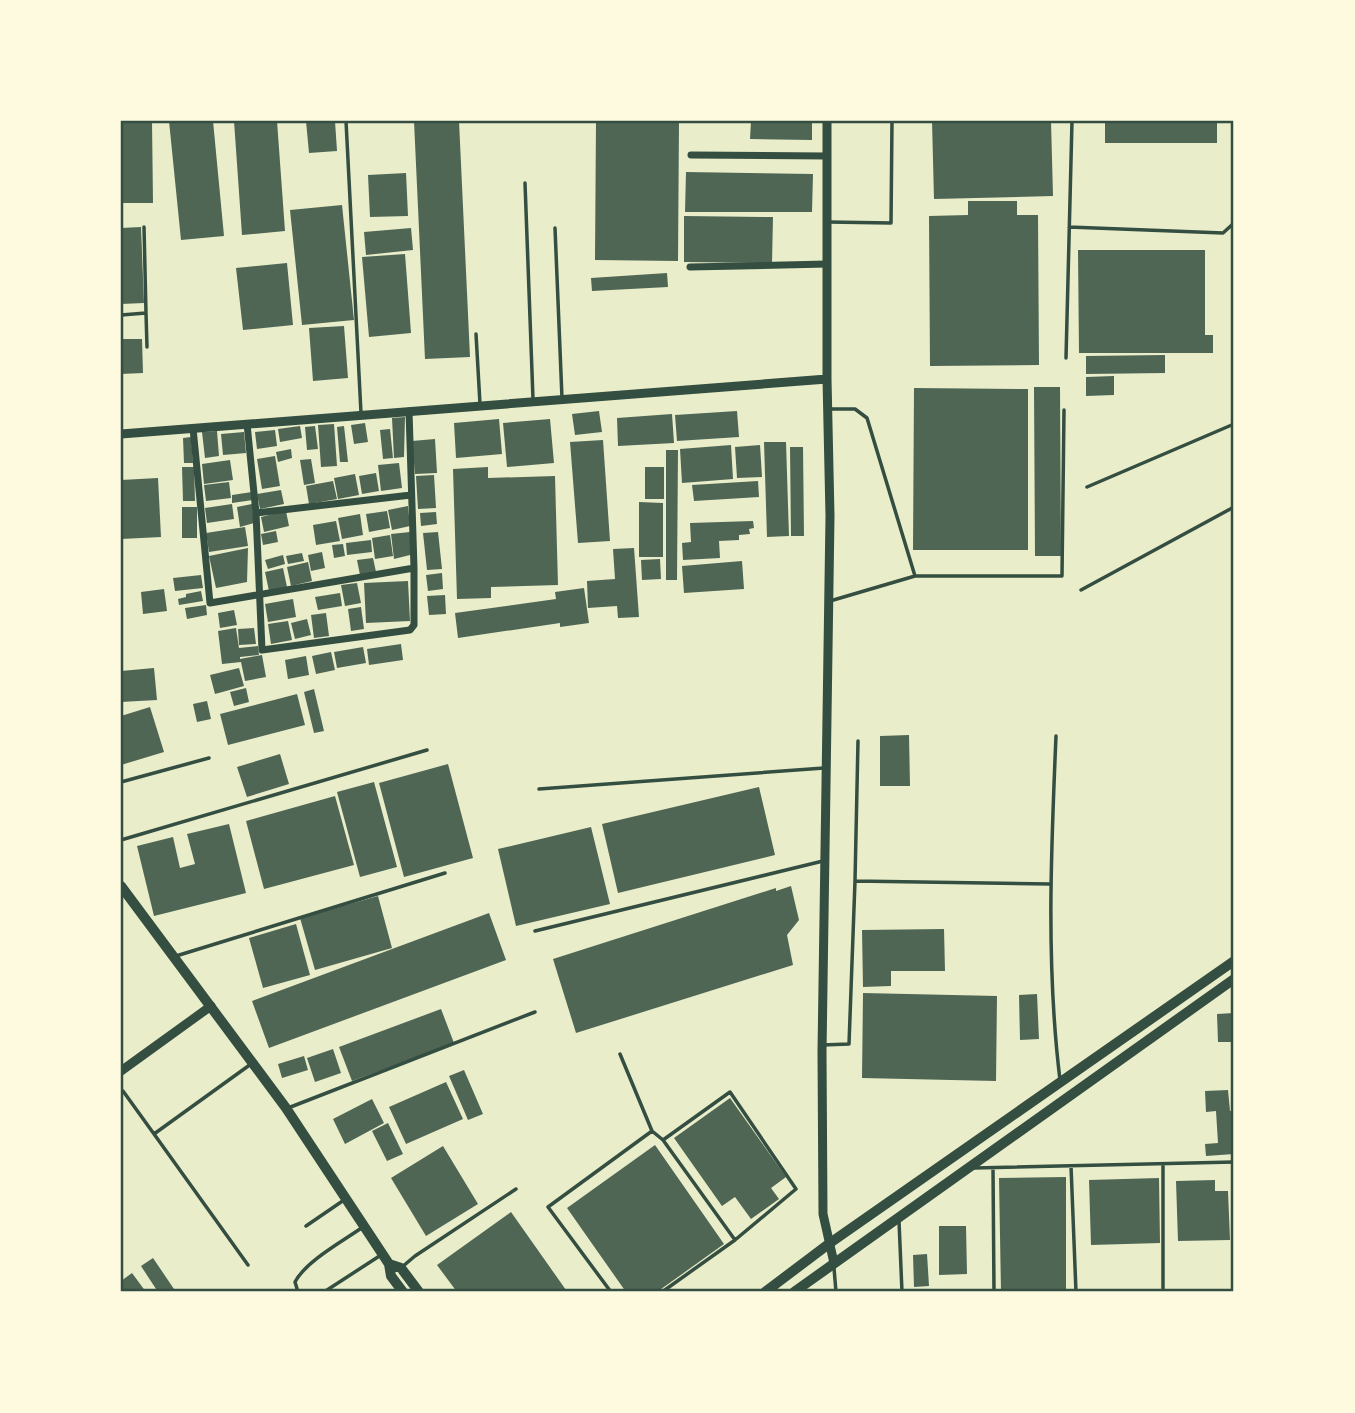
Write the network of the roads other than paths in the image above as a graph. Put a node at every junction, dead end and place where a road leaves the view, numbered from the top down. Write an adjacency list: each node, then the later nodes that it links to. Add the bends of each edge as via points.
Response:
1 (346, 121): 27 (lane)
2 (827, 121): 6 (street)
3 (892, 121): 8 (lane, via 891,223)
4 (1072, 121): 12 (lane)
5 (691, 155): 6 (street)
6 (827, 156): 8 (street)
7 (525, 183): 22 (lane)
8 (827, 222): 13 (street)
9 (1234, 223): 12 (lane, via 1223,233)
10 (144, 228): 15 (lane)
11 (555, 228): 21 (lane)
12 (1069, 228): 19 (lane)
13 (827, 264): 14 (street); 20 (street)
14 (690, 267)
15 (146, 313): 16 (lane); 18 (lane)
16 (121, 315)
17 (476, 334): 23 (lane)
18 (146, 347)
19 (1066, 359)
20 (827, 379): 21 (street); 24 (street)
21 (562, 398): 22 (street)
22 (533, 402): 23 (street)
23 (481, 406): 26 (street)
24 (827, 409): 37 (lane, via 855,409 867,418); 40 (street)
25 (1063, 410): 37 (lane, via 1062,576)
26 (408, 411): 27 (street); 33 (street)
27 (362, 415): 28 (street)
28 (247, 424): 30 (street); 35 (street)
29 (1234, 424): 32 (lane)
30 (194, 428): 31 (street); 39 (street, via 210,603)
31 (121, 434)
32 (1087, 487)
33 (411, 495): 35 (street); 36 (street)
34 (1234, 507): 38 (lane)
35 (256, 513): 39 (street)
36 (414, 568): 39 (street); 39 (street, via 414,625 410,630 262,650)
37 (915, 576): 40 (lane)
38 (1080, 590)
39 (260, 596)
40 (828, 602): 45 (street)
41 (1056, 736): 52 (lane)
42 (858, 741): 51 (lane)
43 (427, 750): 48 (lane)
44 (209, 758): 46 (lane)
45 (826, 768): 47 (lane); 49 (street)
46 (121, 782)
47 (539, 789)
48 (121, 840)
49 (825, 861): 54 (lane); 60 (street)
50 (445, 873): 55 (lane)
51 (855, 881): 52 (lane); 60 (lane, via 849,1044)
52 (1050, 884): 64 (lane)
53 (121, 886): 55 (main road)
54 (535, 931)
55 (174, 957): 58 (main road)
56 (1234, 961): 64 (main road)
57 (1234, 979): 73 (main road)
58 (211, 1006): 62 (main road); 63 (street)
59 (535, 1012): 66 (lane)
60 (822, 1045): 82 (street, via 823,1214)
61 (620, 1054): 67 (lane)
62 (253, 1063): 66 (main road); 68 (lane)
63 (121, 1071)
64 (1060, 1082): 80 (main road)
65 (123, 1091): 68 (lane)
66 (286, 1108): 76 (main road)
67 (652, 1131): 69 (lane); 92 (lane, via 548,1207)
68 (154, 1134): 86 (lane)
69 (663, 1140): 81 (lane); 81 (lane, via 730,1092 796,1189)
70 (1234, 1162): 71 (lane)
71 (1163, 1164): 72 (lane); 100 (lane)
72 (1071, 1166): 74 (lane); 99 (lane)
73 (967, 1168): 74 (lane); 77 (main road)
74 (993, 1168): 98 (lane)
75 (516, 1189): 87 (lane)
76 (346, 1199): 78 (lane); 79 (main road)
77 (899, 1217): 83 (main road); 97 (lane)
78 (306, 1226)
79 (365, 1227): 84 (main road); 88 (lane, via 299,1273 295,1282)
80 (851, 1228): 82 (main road); 83 (main road)
81 (734, 1240): 93 (lane)
82 (830, 1243): 85 (street); 94 (main road)
83 (854, 1248): 85 (main road)
84 (386, 1259): 87 (main road); 89 (lane); 90 (main road)
85 (834, 1263): 95 (main road); 96 (lane)
86 (248, 1265)
87 (401, 1268): 91 (main road)
88 (298, 1292)
89 (324, 1292)
90 (403, 1292)
91 (419, 1292)
92 (611, 1292)
93 (662, 1292)
94 (765, 1292)
95 (794, 1292)
96 (835, 1292)
97 (902, 1292)
98 (994, 1292)
99 (1076, 1292)
100 (1163, 1292)

